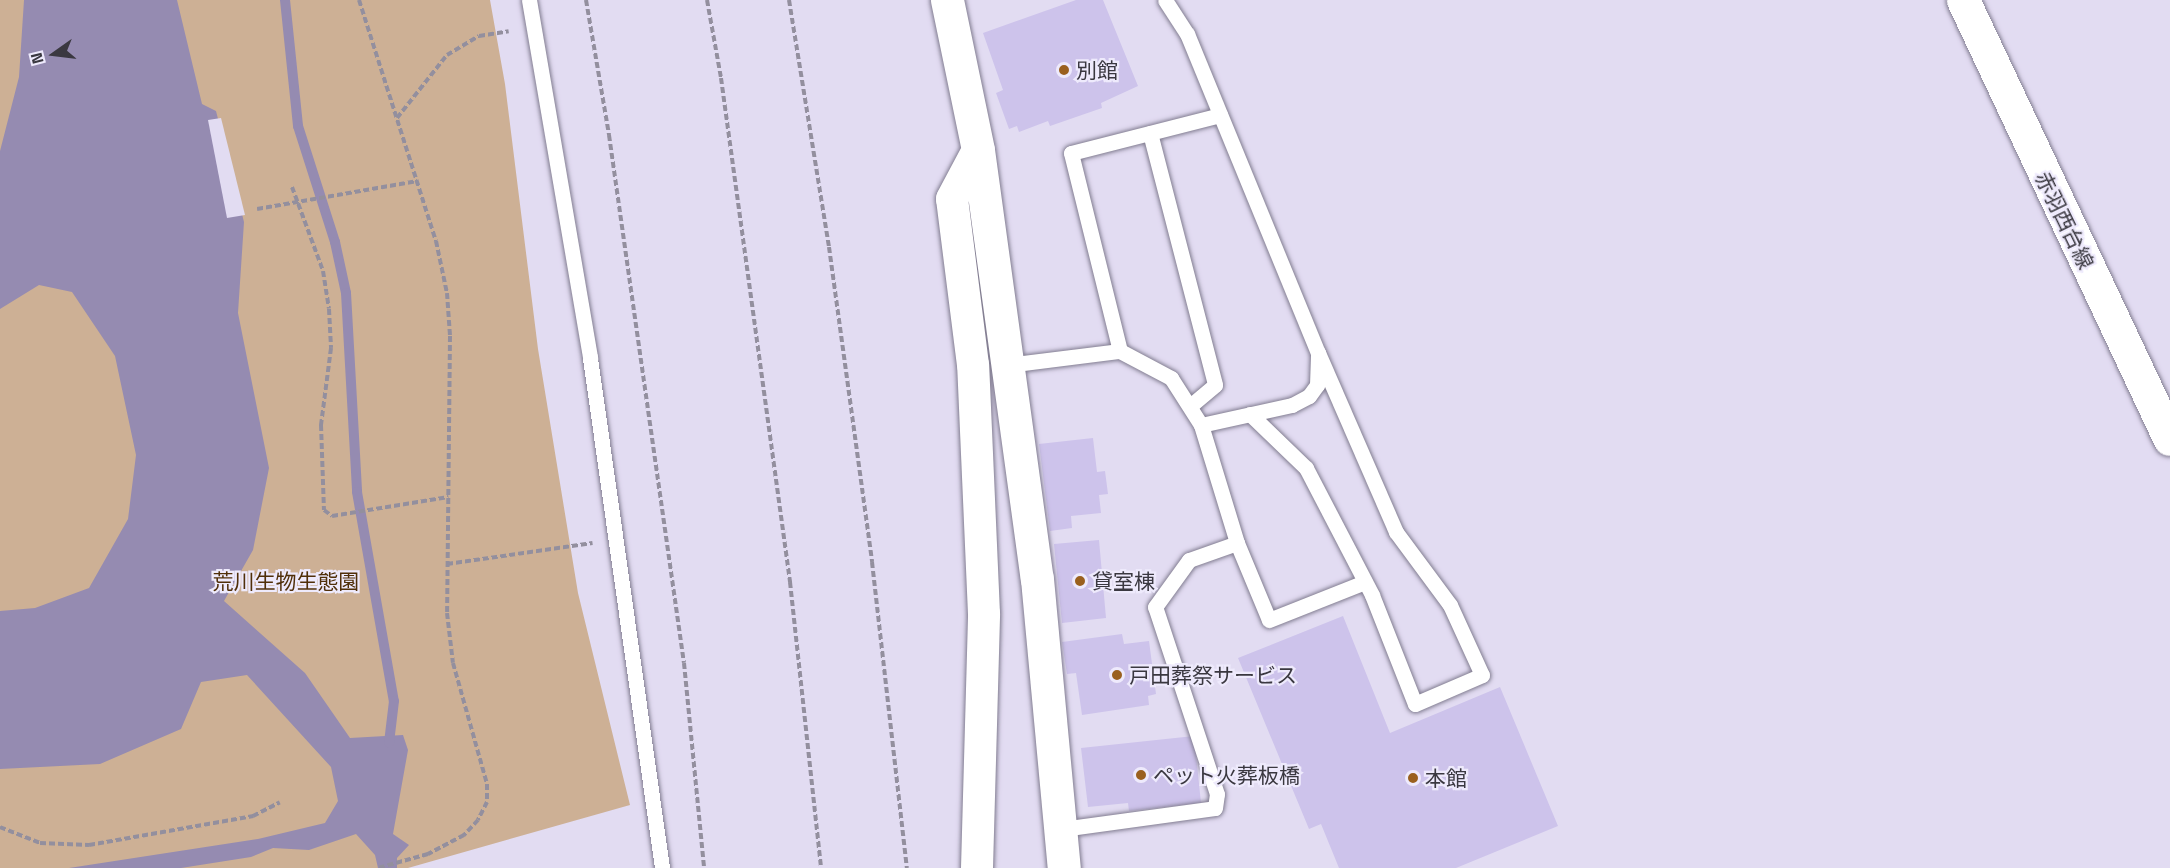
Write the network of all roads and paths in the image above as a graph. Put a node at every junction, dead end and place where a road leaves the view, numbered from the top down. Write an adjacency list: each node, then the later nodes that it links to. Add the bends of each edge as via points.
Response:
1 (359, 0): 11 (path)
2 (529, 0): 9 (lane)
3 (586, 0): 35 (path, via 609,135 682,652)
4 (707, 0): 36 (path, via 722,78 790,582)
5 (789, 0): 37 (path, via 829,247 869,539)
6 (947, 0): 13 (street)
7 (1165, 0): 10 (lane, via 1187,34)
8 (1962, 0): 24 (street, 赤羽西台線)
9 (534, 27): 11 (path, via 479,36 447,55); 26 (lane, via 590,358)
10 (1220, 115): 12 (lane); 19 (lane)
11 (397, 118): 14 (path)
12 (1150, 133): 18 (lane, via 1071,153); 21 (lane, via 1215,385)
13 (978, 150): 20 (street); 38 (street, via 952,199 973,364 984,614)
14 (418, 181): 16 (path); 25 (path, via 447,293)
15 (292, 187): 16 (path)
16 (299, 202): 17 (path); 25 (path, via 323,271 329,309 331,348 321,425 322,504 332,516)
17 (257, 209)
18 (1120, 351): 20 (lane); 21 (lane, via 1171,378)
19 (1318, 353): 22 (lane, via 1317,385 1309,396 1292,405); 29 (lane, via 1396,532 1450,606 1482,675 1415,704)
20 (1007, 365): 32 (street, via 1036,579)
21 (1190, 406): 23 (lane)
22 (1251, 414): 23 (lane); 29 (lane, via 1306,468)
23 (1201, 425): 27 (lane)
24 (2170, 439)
25 (448, 497): 28 (path)
26 (616, 540): 28 (path); 34 (lane)
27 (1237, 543): 29 (lane, via 1269,620); 32 (lane, via 1189,560 1155,607 1217,794 1215,808)
28 (447, 564): 33 (path, via 452,654 487,784 487,802 464,835 428,854)
29 (1365, 582)
30 (280, 802): 31 (path, via 254,816 89,845 40,843)
31 (0, 827)
32 (1062, 829): 39 (street)
33 (378, 868)
34 (662, 868)
35 (704, 868)
36 (821, 868)
37 (906, 868)
38 (977, 868)
39 (1065, 868)

